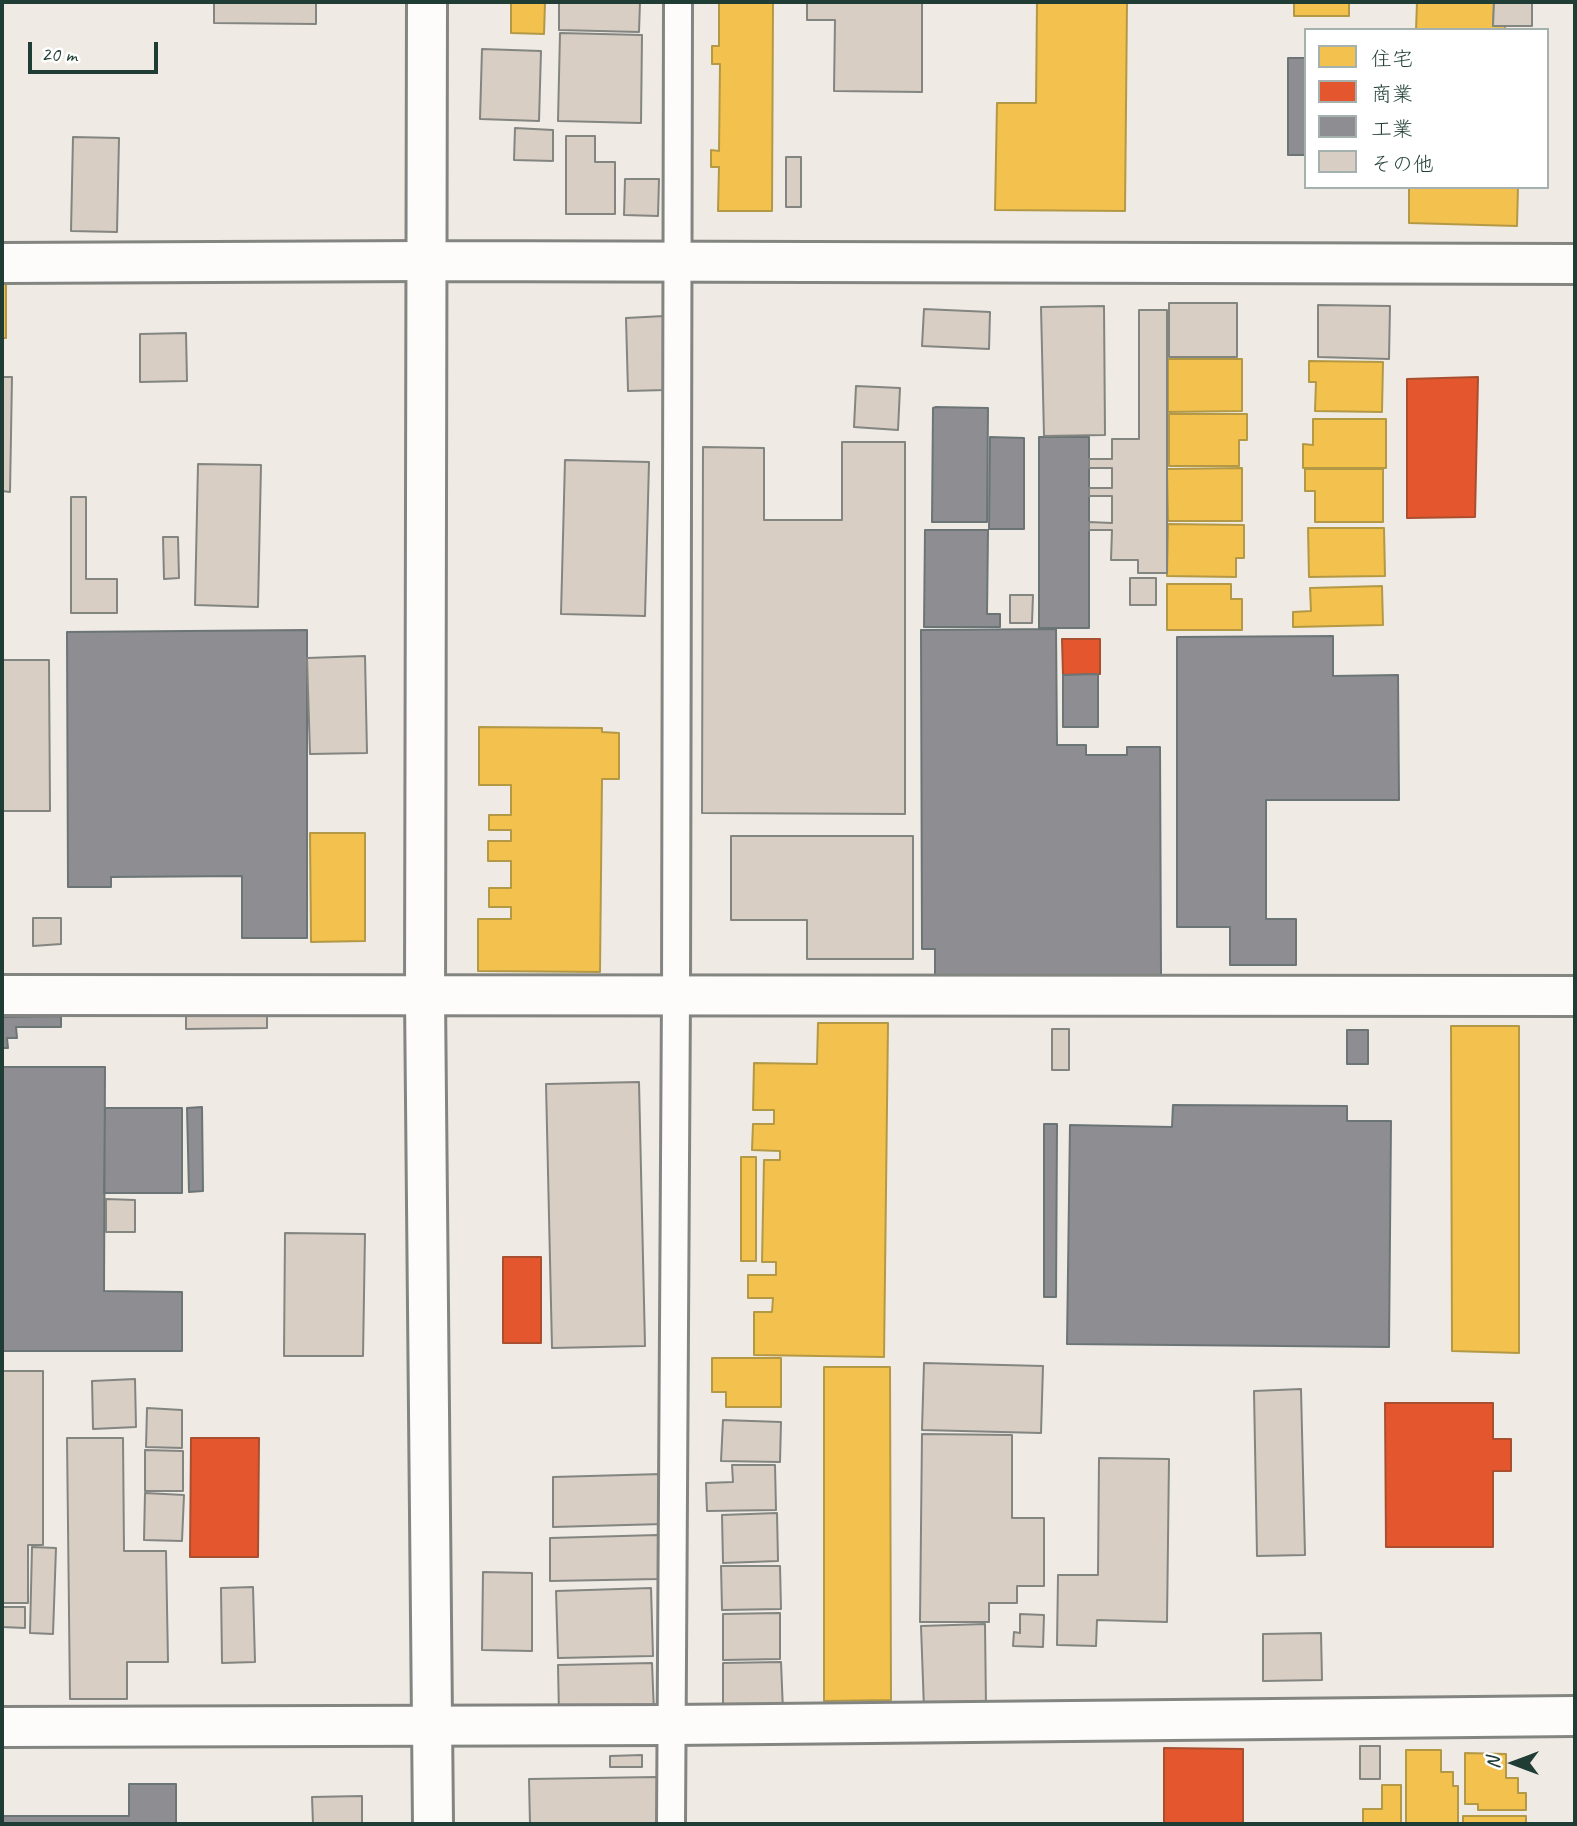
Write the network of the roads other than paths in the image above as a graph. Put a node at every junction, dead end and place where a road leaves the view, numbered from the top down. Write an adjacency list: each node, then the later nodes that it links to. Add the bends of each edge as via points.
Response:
1 (427, 2): 3 (street)
2 (678, 2): 4 (lane)
3 (427, 261): 4 (street); 5 (street); 10 (street)
4 (677, 261): 6 (street); 8 (lane)
5 (2, 263)
6 (1575, 264)
7 (2, 995): 10 (street)
8 (676, 995): 9 (street); 10 (street); 13 (lane)
9 (1575, 996)
10 (425, 997): 12 (street)
11 (1575, 1717): 13 (street)
12 (433, 1725): 13 (street); 14 (street); 15 (street)
13 (670, 1725): 16 (lane)
14 (2, 1727)
15 (433, 1824)
16 (671, 1824)

